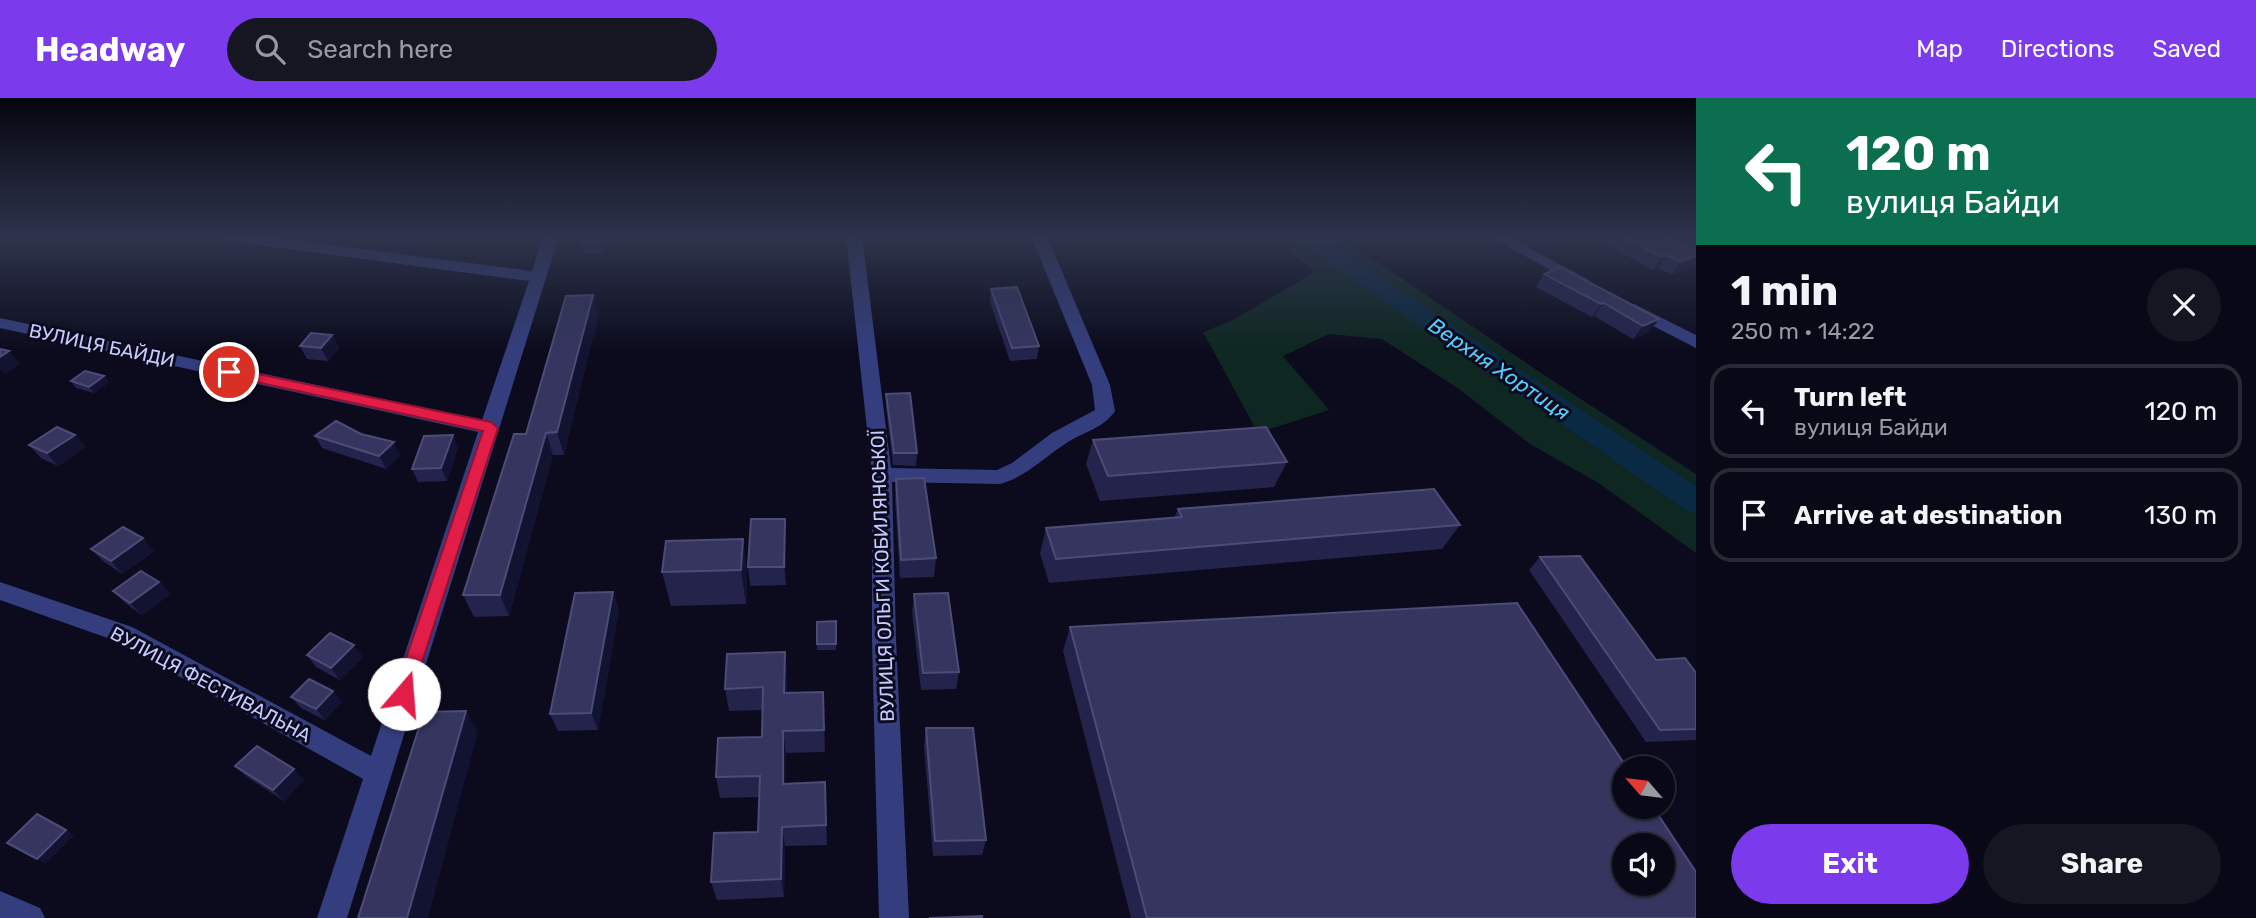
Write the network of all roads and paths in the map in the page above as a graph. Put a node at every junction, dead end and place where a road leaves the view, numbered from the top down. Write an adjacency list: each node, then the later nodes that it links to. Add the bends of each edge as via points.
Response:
1 (518, 274): 5 (street)
2 (858, 274): 11 (street, ВУЛИЦЯ ОЛЬГИ КОБИЛЯНСЬКОЇ)
3 (1055, 274): 11 (street, via 1101,385 1105,411 1000,477)
4 (1569, 274): 6 (street)
5 (539, 277): 10 (street)
6 (1592, 286)
7 (1615, 299): 9 (street)
8 (0, 323): 10 (street, ВУЛИЦЯ БАЙДИ)
9 (1696, 342)
10 (491, 428): 13 (street)
11 (882, 475): 17 (street, ВУЛИЦЯ ОЛЬГИ КОБИЛЯНСЬКОЇ)
12 (0, 591): 13 (street, ВУЛИЦЯ ФЕСТИВАЛЬНА, via 124,634)
13 (378, 773): 16 (street)
14 (0, 906): 15 (street)
15 (30, 918)
16 (332, 918)
17 (894, 918)

